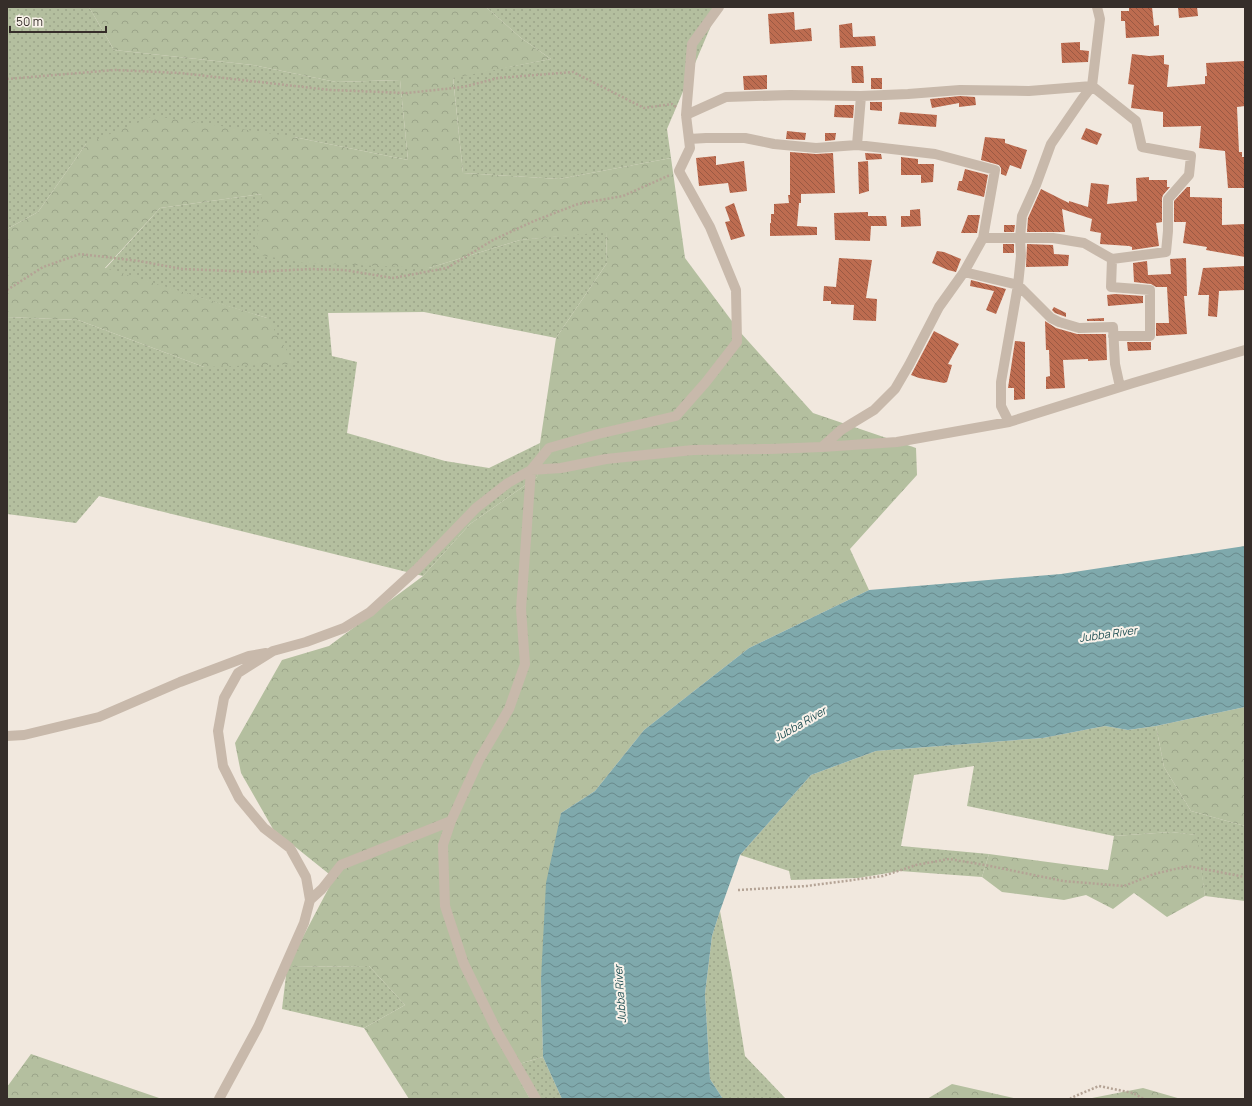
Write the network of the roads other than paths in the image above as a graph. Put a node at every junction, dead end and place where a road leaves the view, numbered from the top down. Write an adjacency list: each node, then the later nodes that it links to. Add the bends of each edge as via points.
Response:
1 (719, 7): 5 (street, via 692,44)
2 (1097, 7): 3 (street, via 1100,19)
3 (1092, 86): 4 (street, via 1029,91 960,90); 9 (street, via 1051,144 1022,216); 10 (street, via 1136,121 1142,147 1191,156 1189,176 1168,199 1166,252)
4 (861, 96): 5 (street, via 726,97); 7 (street)
5 (686, 115): 6 (street)
6 (689, 140): 7 (street, via 744,138 816,148); 18 (street, via 690,148 679,171 710,228 736,290 737,342 676,416 549,448)
7 (857, 145): 8 (street, via 935,154 995,170)
8 (983, 238): 9 (street); 11 (street)
9 (1020, 238): 10 (street, via 1053,238 1084,244); 12 (street)
10 (1112, 259): 13 (street, via 1111,287 1150,290 1150,336)
11 (964, 272): 12 (street); 17 (street, via 939,307 895,389 874,410 841,430)
12 (1018, 285): 13 (street, via 1051,318 1079,328 1113,326); 16 (street, via 1001,382 1001,406)
13 (1113, 336): 15 (street)
14 (1245, 350): 15 (street)
15 (1120, 387): 16 (street)
16 (1009, 422): 17 (street, via 897,442)
17 (822, 447): 18 (street, via 693,450)
18 (531, 470): 19 (street, via 508,483 476,508 418,569 370,612 344,628); 21 (street, via 522,609 525,664 508,709 479,760)
19 (273, 651): 20 (street, via 249,656 99,717 24,735); 22 (street, via 238,673 224,698 218,731 223,766 239,798 264,828 290,848 306,877)
20 (7, 736)
21 (451, 821): 22 (street, via 341,865); 24 (street, via 443,845 445,906 464,964 498,1033)
22 (310, 900): 23 (street, via 304,923 258,1028)
23 (219, 1099)
24 (536, 1099)

